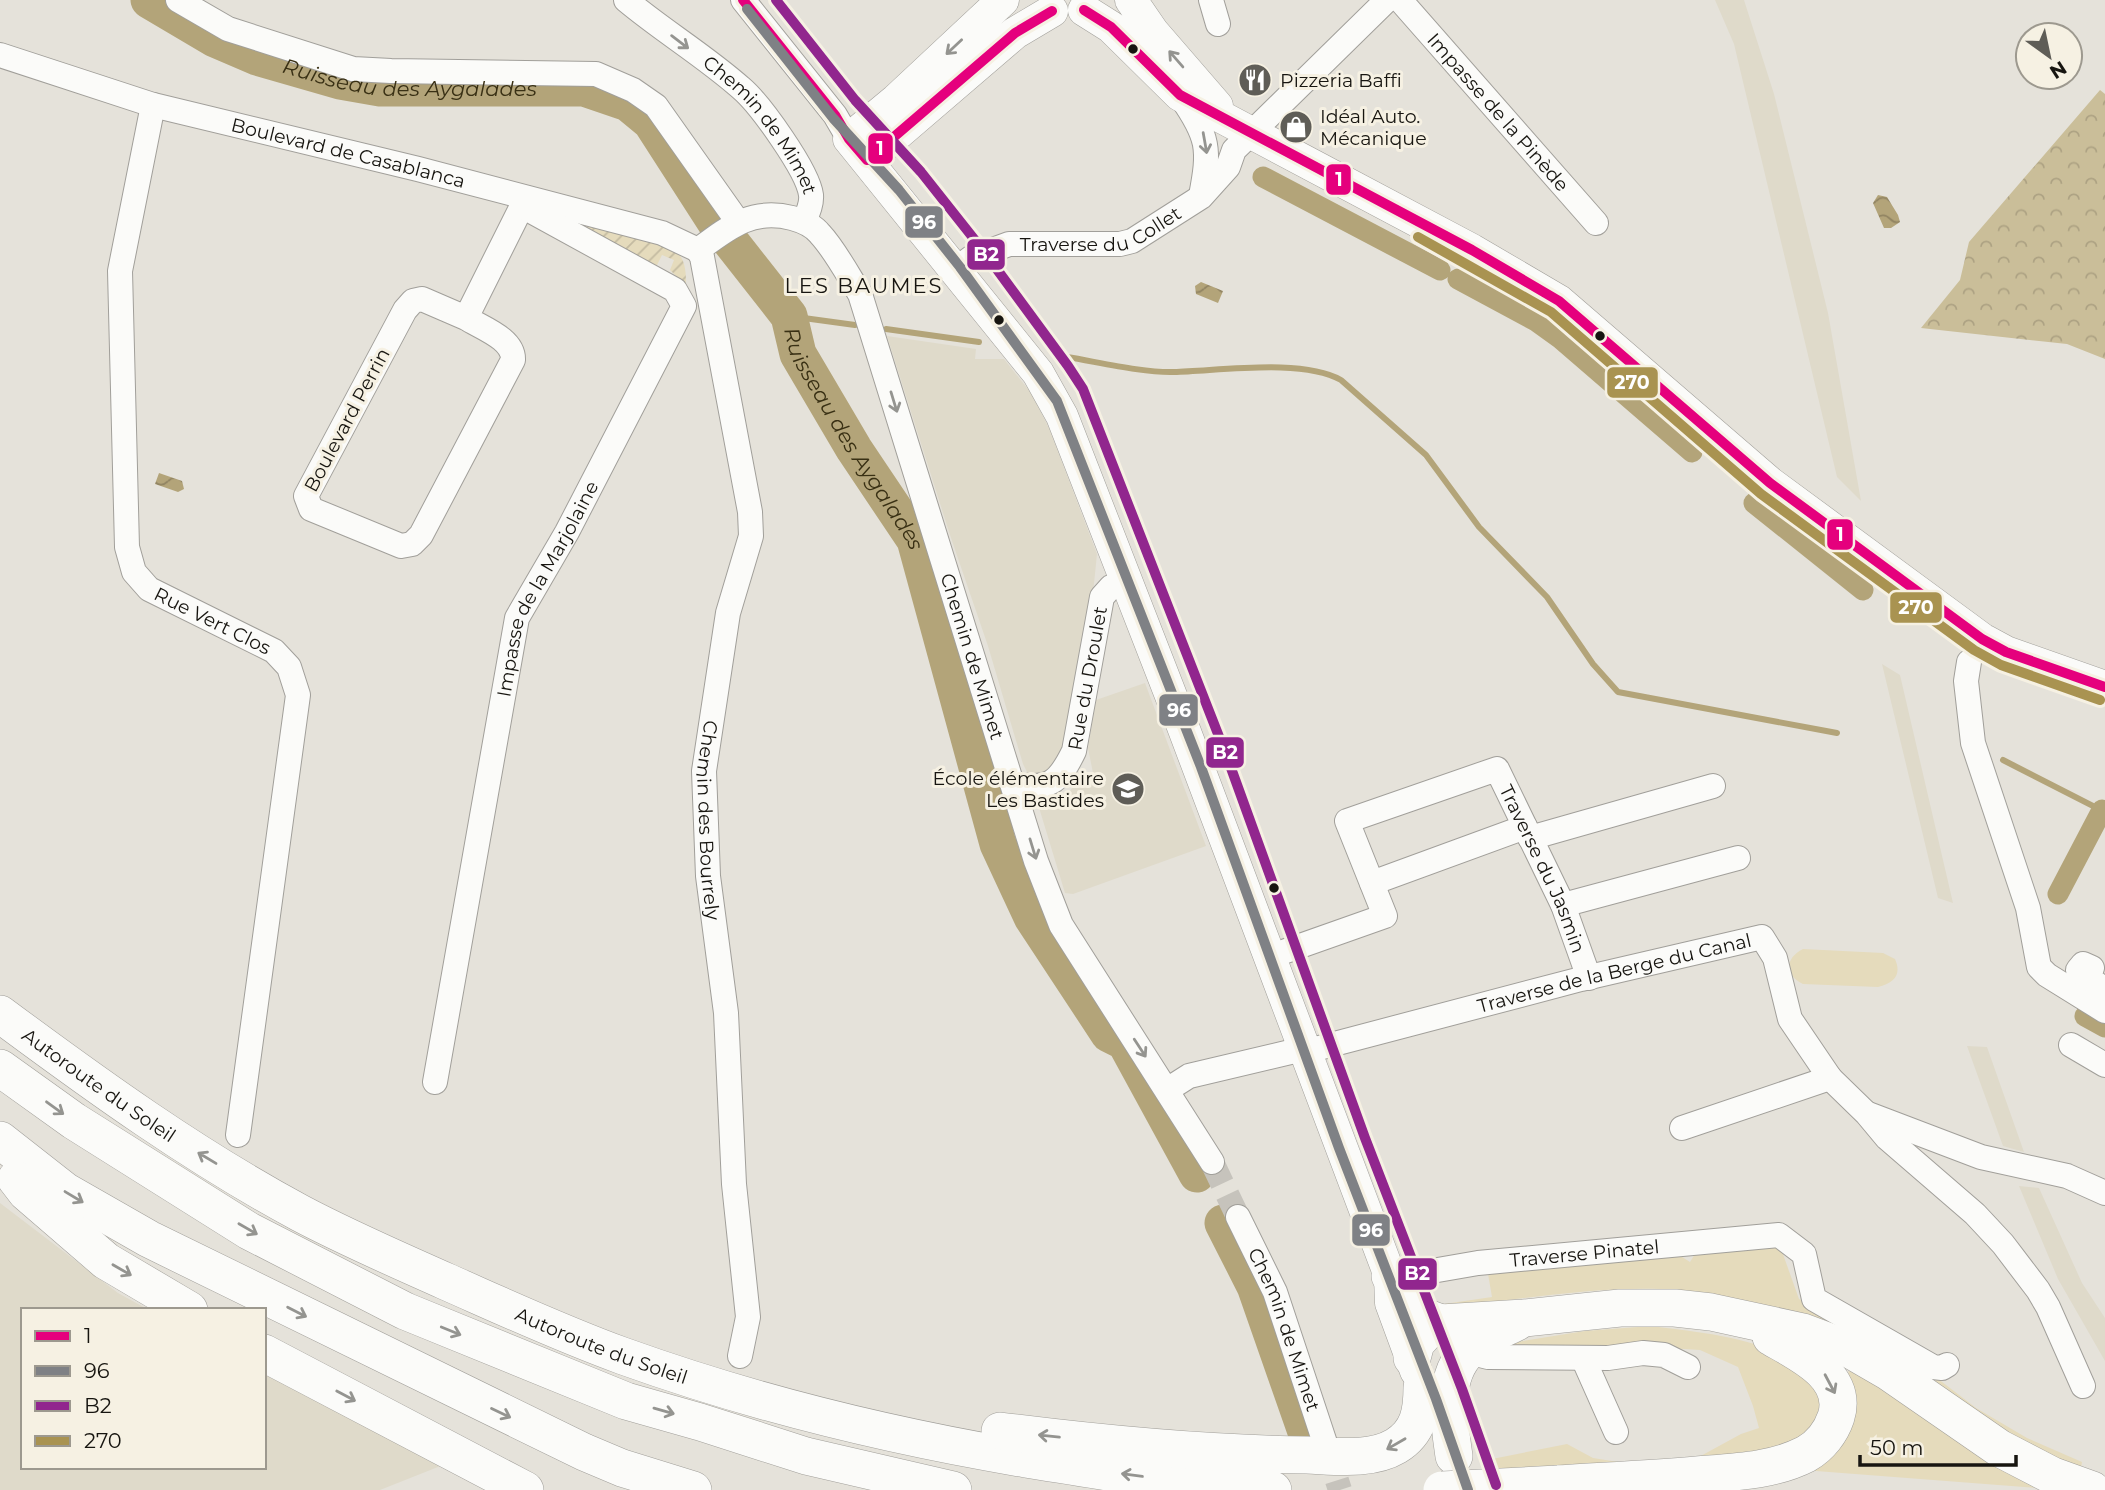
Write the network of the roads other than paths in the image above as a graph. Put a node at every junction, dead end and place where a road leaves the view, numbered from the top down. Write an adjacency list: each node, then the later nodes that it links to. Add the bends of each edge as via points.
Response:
1 (178, 0): 21 (street, via 272,54 353,69 596,74 656,106)
2 (626, 0): 19 (street, Chemin de Mimet, one-way to 19, via 743,89 769,120 810,190)
3 (743, 0): 16 (street)
4 (1003, 0): 16 (main road, one-way to 16, via 896,100)
5 (1130, 0): 15 (main road, one-way to 5, via 1153,32)
6 (1211, 0): 11 (street)
7 (1387, 0): 15 (street, Traverse du Collet)
8 (1400, 0): 20 (street, Impasse de la Pinède)
9 (1041, 5): 10 (main road, via 1068,13); 16 (main road, via 1015,33)
10 (1093, 5): 13 (main road)
11 (1218, 24)
12 (0, 55): 14 (street, Boulevard de Casablanca)
13 (1180, 95): 15 (main road); 17 (street, Traverse du Collet, one-way to 17, via 1203,132 1208,160)
14 (153, 105): 18 (street, Boulevard de Casablanca); 49 (street, Rue Vert Clos, via 120,271 127,547 134,572 149,589 274,651 289,667 298,695)
15 (1242, 128): 17 (street, Traverse du Collet, via 1228,167); 27 (main road, via 1559,301 1770,483 1982,639)
16 (858, 149): 23 (main road)
17 (1201, 197): 23 (street, Traverse du Collet, via 1132,241 1009,244 971,258)
18 (524, 202): 22 (street, Boulevard de Casablanca); 24 (street); 45 (street, Impasse de la Marjolaine, via 676,290 684,306 517,618)
19 (804, 221): 21 (street, via 775,214); 28 (street, Chemin de Mimet, one-way to 28, via 820,234 860,294)
20 (1596, 223)
21 (733, 225): 22 (street)
22 (702, 246): 60 (street, Chemin des Bourrely, via 751,536 728,613 704,771 708,876 726,1013 734,1184 748,1317)
23 (956, 269): 25 (main road, via 1038,373 1062,416)
24 (466, 318): 24 (street, Boulevard Perrin, via 508,344 513,360 421,535 412,544 401,546 311,509 306,496 405,310 422,299)
25 (1127, 582): 28 (street, Rue du Droulet, via 1111,587 1102,597 1074,751 1063,774 1046,785); 34 (main road)
26 (1969, 662): 38 (street, via 1966,681 1973,743 2028,908 2039,967)
27 (2105, 687)
28 (1013, 784): 46 (street, Chemin de Mimet, one-way to 46, via 1061,925)
29 (1713, 786): 30 (street)
30 (1528, 833): 32 (street); 32 (street, Traverse du Jasmin, via 1497,769 1347,821); 33 (street, Traverse du Jasmin)
31 (1738, 858): 33 (street)
32 (1372, 883): 34 (street, Traverse du Jasmin, via 1385,916)
33 (1563, 905): 36 (street, Traverse du Jasmin)
34 (1269, 957): 41 (main road)
35 (2092, 968): 37 (street, via 2083,964 2078,970)
36 (1589, 978): 41 (street, Traverse de la Berge du Canal); 44 (street, Traverse de la Berge du Canal, via 1762,937 1775,958 1790,1019)
37 (2105, 990)
38 (2105, 1011)
39 (0, 1014): 66 (highway, Autoroute du Soleil, one-way to 39, via 622,1356 538,1323 301,1213 163,1131)
40 (2071, 1045): 42 (street)
41 (1303, 1049): 46 (street, Traverse de la Berge du Canal, via 1189,1076); 55 (main road)
42 (2105, 1065)
43 (0, 1068): 72 (highway, Autoroute du Soleil, one-way to 72, via 74,1121 229,1218 405,1311 625,1401 806,1456)
44 (1829, 1078): 47 (street, Traverse de la Berge du Canal); 48 (street)
45 (435, 1082)
46 (1167, 1090): 52 (street, Chemin de Mimet)
47 (1867, 1114): 53 (street, via 1982,1157 2067,1176); 65 (street, Traverse de la Berge du Canal, via 1887,1138 1983,1222 2022,1267 2048,1307)
48 (1682, 1128)
49 (237, 1135)
50 (0, 1140): 71 (highway, one-way to 71, via 65,1191 161,1245 584,1452)
51 (0, 1159): 56 (highway, one-way to 56, via 26,1192 106,1261)
52 (1212, 1162)
53 (2105, 1193)
54 (1238, 1217): 68 (street, Chemin de Mimet, via 1275,1292)
55 (1390, 1276): 58 (highway, via 1425,1317); 62 (street, Traverse Pinatel, via 1478,1263 1779,1235 1804,1254 1814,1299 1933,1367); 64 (main road, via 1391,1303)
56 (186, 1308)
57 (1736, 1318): 58 (highway, via 1711,1312 1620,1308); 74 (highway, one-way to 74, bridge, via 1809,1359 1822,1370 1838,1398 1832,1429 1810,1452 1751,1470); 76 (highway, via 1803,1332 1850,1350 1998,1448)
58 (1455, 1331): 61 (street, via 1476,1354); 64 (highway, via 1426,1332 1416,1343); 69 (highway, via 1455,1372 1449,1394)
59 (266, 1354): 70 (highway, one-way to 70)
60 (740, 1356)
61 (1583, 1358): 63 (street, via 1664,1354); 67 (street)
62 (1947, 1366)
63 (1688, 1367)
64 (1417, 1372): 66 (highway, one-way to 66, via 1419,1419 1409,1436 1395,1447 1366,1456 1223,1454); 69 (main road)
65 (2083, 1386)
66 (757, 1398): 73 (highway, Autoroute du Soleil, one-way to 66, via 1229,1489 964,1448)
67 (1616, 1432)
68 (1326, 1446)
69 (1454, 1456): 75 (main road)
70 (525, 1490)
71 (693, 1490)
72 (953, 1490)
73 (1273, 1490)
74 (1442, 1490)
75 (1466, 1490)
76 (2092, 1490)

